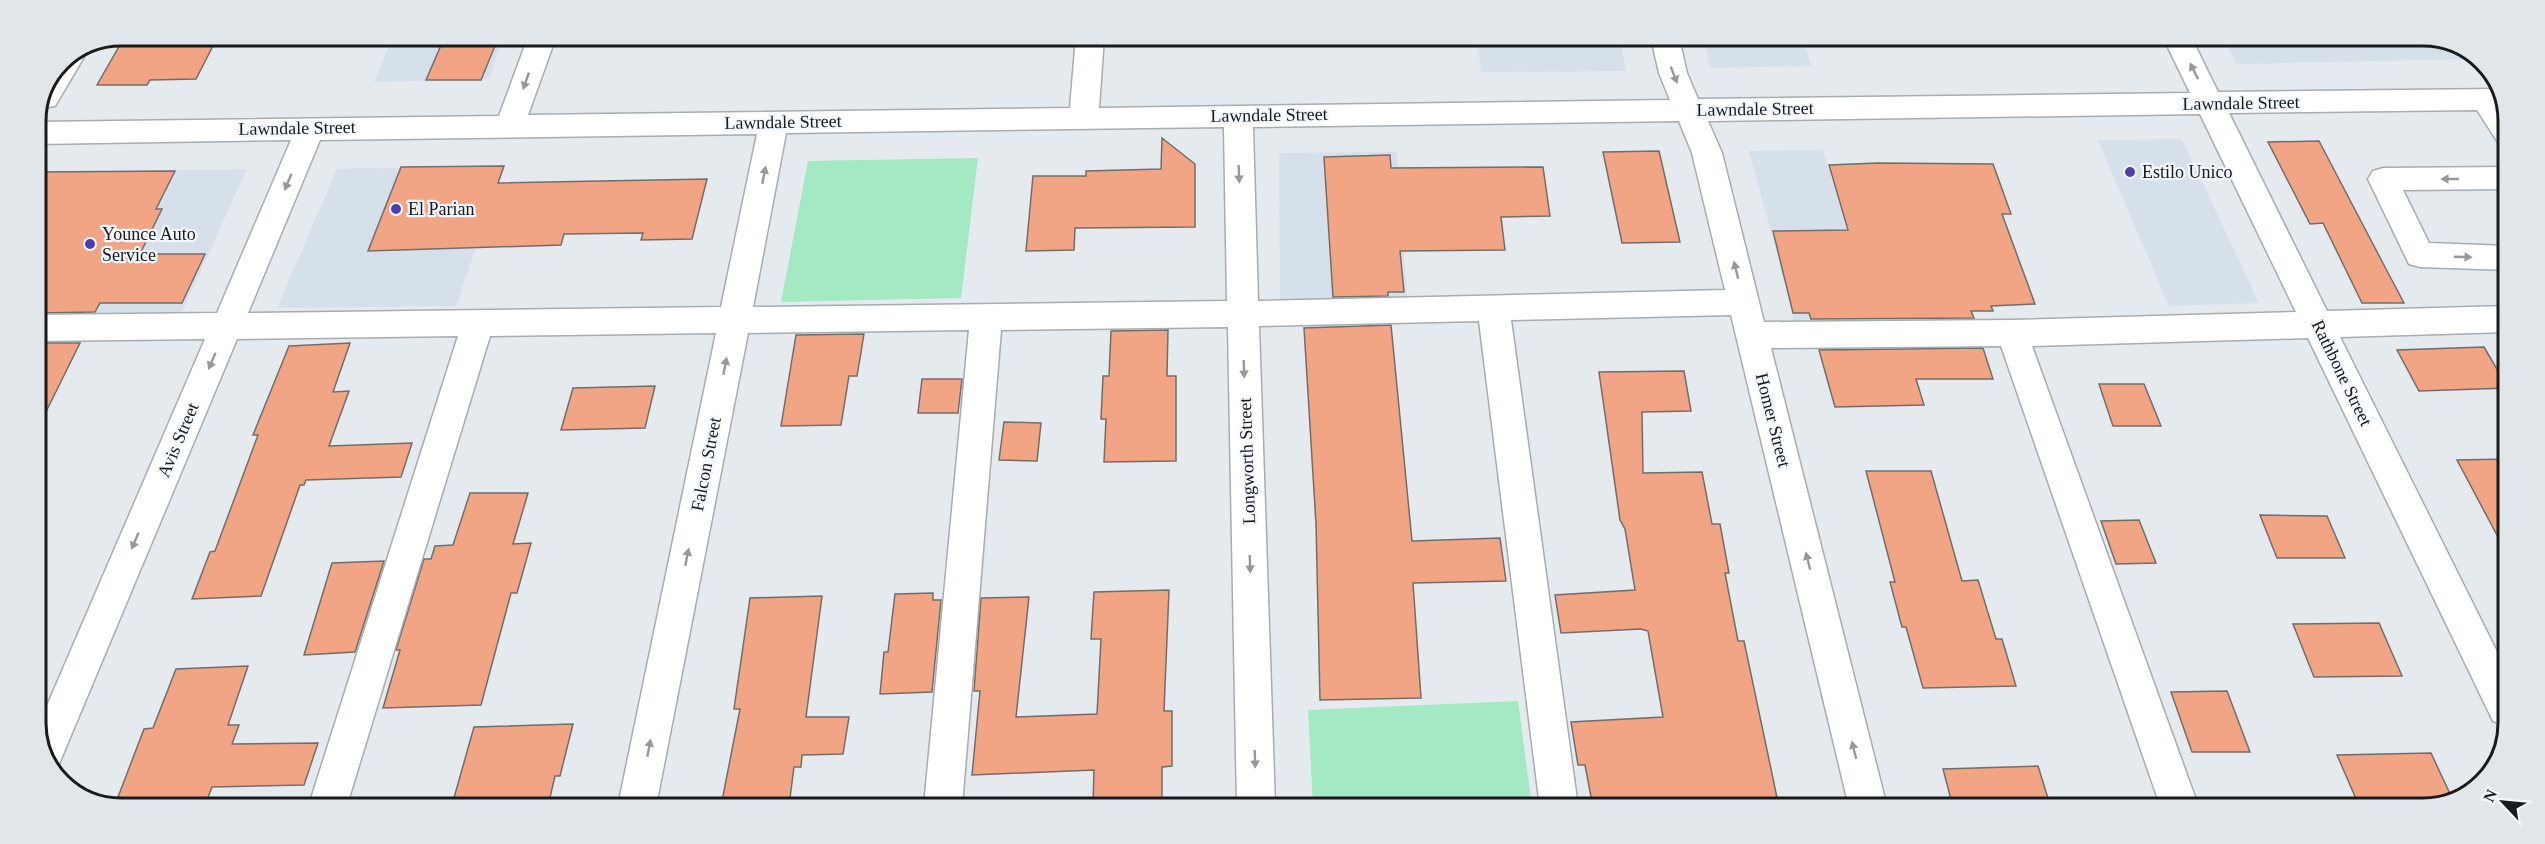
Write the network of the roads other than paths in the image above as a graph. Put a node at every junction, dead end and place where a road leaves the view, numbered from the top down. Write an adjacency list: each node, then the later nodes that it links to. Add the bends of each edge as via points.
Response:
1 (539, 46): 11 (street, one-way to 11)
2 (1089, 46): 9 (street)
3 (1667, 46): 7 (street, Homer Street, one-way to 7, via 1672,73)
4 (2182, 46): 6 (street, Rathbone Street, one-way to 4)
5 (2494, 99): 6 (street, Lawndale Street)
6 (2210, 103): 7 (street, Lawndale Street); 22 (street, Rathbone Street)
7 (1690, 110): 8 (street, Lawndale Street); 16 (street, Homer Street, one-way to 7, via 1707,153)
8 (1238, 116): 9 (street, Lawndale Street); 18 (street, Longworth Street, one-way to 18)
9 (1084, 118): 10 (street, Lawndale Street)
10 (774, 122): 11 (street, Lawndale Street); 21 (street, Falcon Street, one-way to 10)
11 (510, 126): 12 (street, Lawndale Street)
12 (311, 128): 13 (street, Lawndale Street); 25 (street, Avis Street, one-way to 25)
13 (46, 133)
14 (2498, 178): 15 (street, one-way to 15, via 2383,179 2420,255)
15 (2498, 258)
16 (1744, 302): 17 (street); 27 (street, Homer Street)
17 (1492, 307): 18 (street); 34 (street)
18 (1243, 314): 19 (street); 33 (street, Longworth Street, one-way to 33)
19 (987, 317): 21 (street); 32 (street)
20 (2498, 319): 22 (street)
21 (735, 320): 23 (street); 31 (street, Falcon Street, one-way to 21)
22 (2318, 323): 26 (street); 28 (street, Rathbone Street)
23 (478, 324): 25 (street); 30 (street)
24 (46, 328): 25 (street)
25 (226, 328): 29 (street, Avis Street, one-way to 29)
26 (2012, 333): 27 (street); 36 (street)
27 (1752, 335): 35 (street, Homer Street, one-way to 27)
28 (2498, 692)
29 (49, 743)
30 (330, 798)
31 (639, 798)
32 (944, 798)
33 (1256, 798)
34 (1558, 798)
35 (1866, 798)
36 (2176, 798)

